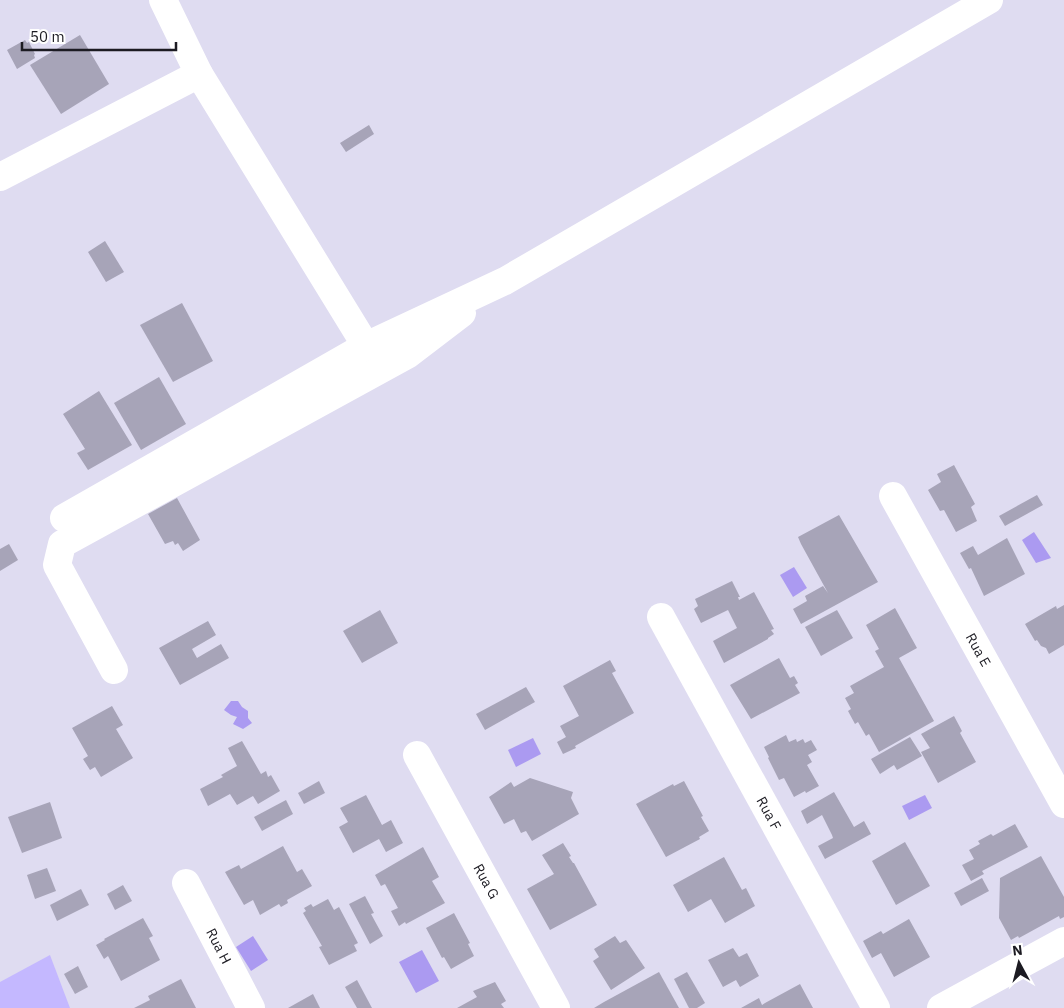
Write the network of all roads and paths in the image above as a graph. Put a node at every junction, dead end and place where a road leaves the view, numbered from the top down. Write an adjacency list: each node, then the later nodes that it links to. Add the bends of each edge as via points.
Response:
1 (163, 0): 3 (street)
2 (990, 0): 5 (street)
3 (199, 74): 4 (street); 6 (street)
4 (0, 177)
5 (505, 281): 6 (street); 10 (street, via 406,355 62,544 57,565)
6 (366, 346): 8 (street)
7 (893, 496): 12 (street, Rua E)
8 (64, 518)
9 (660, 617): 17 (street, Rua F)
10 (114, 670)
11 (418, 754): 16 (street, Rua G)
12 (1064, 804)
13 (186, 883): 15 (street, Rua H)
14 (1064, 941): 18 (street)
15 (251, 1008)
16 (556, 1008)
17 (876, 1008)
18 (941, 1008)

